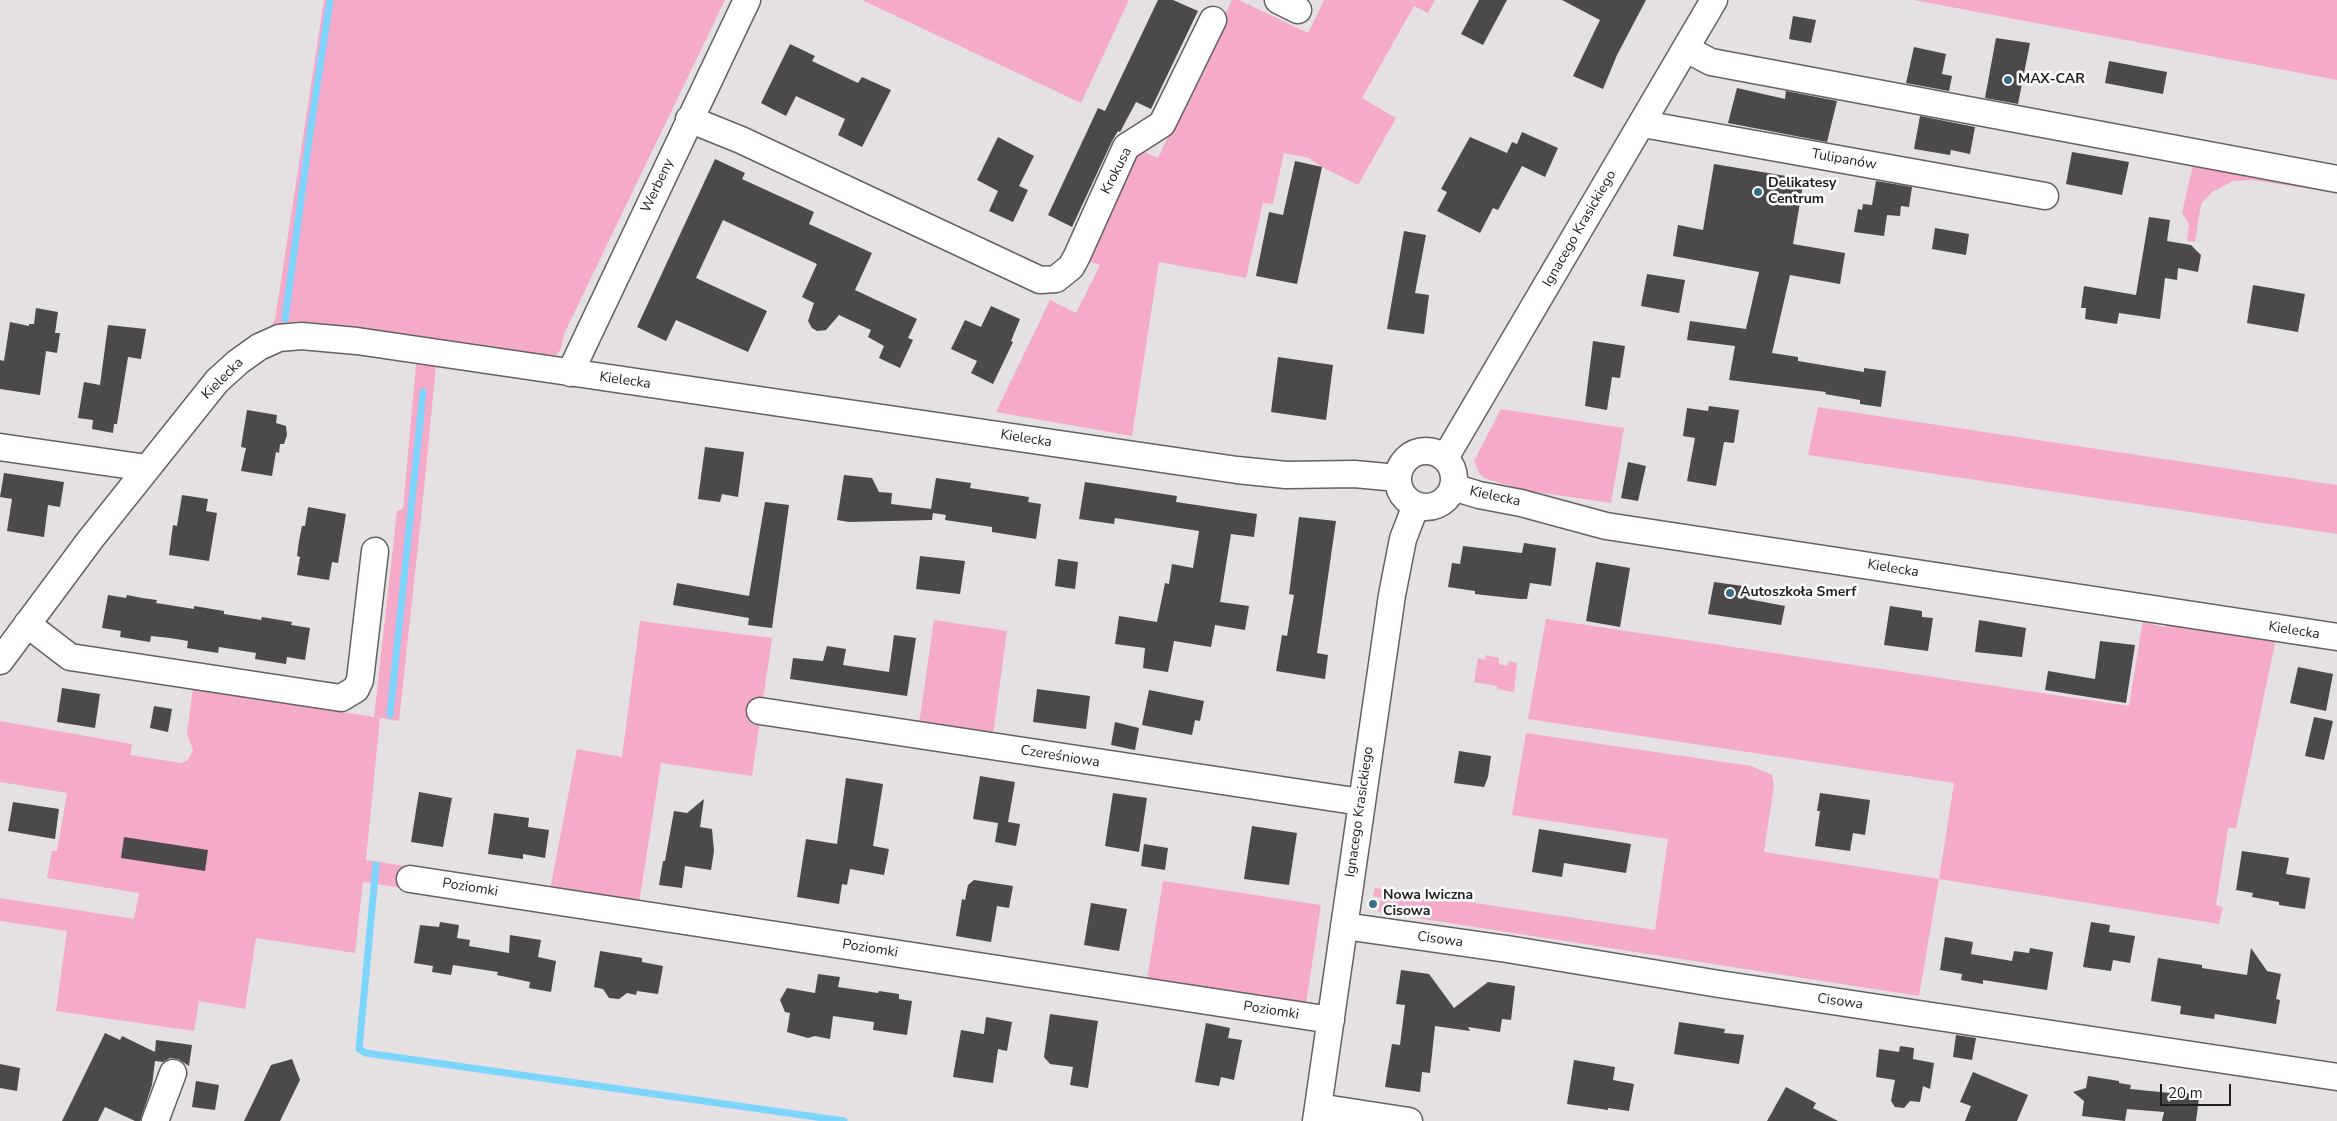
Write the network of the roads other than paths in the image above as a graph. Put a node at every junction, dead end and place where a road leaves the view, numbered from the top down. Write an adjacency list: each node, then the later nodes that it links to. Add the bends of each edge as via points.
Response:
1 (747, 0): 5 (street, Werbeny)
2 (1714, 0): 4 (street, Ignacego Krasickiego)
3 (1213, 20): 5 (street, Krokusa, via 1162,124 1126,147 1077,256 1071,267 1056,279 1040,280 741,140)
4 (1686, 49): 6 (street, Ignacego Krasickiego); 7 (street, via 1711,62)
5 (689, 119): 9 (street, Werbeny)
6 (1643, 124): 8 (street, Tulipanów); 11 (street, Ignacego Krasickiego)
7 (2337, 179)
8 (2045, 196)
9 (570, 373): 12 (street, Kielecka, via 358,341 301,336 279,338 259,347 217,381); 13 (street, Kielecka, via 1237,470)
10 (0, 447): 12 (street)
11 (1444, 458): 13 (street, via 1432,451 1412,454 1404,461); 14 (street, via 1452,469)
12 (147, 468): 17 (street, Kielecka)
13 (1398, 478): 15 (street, via 1405,498)
14 (1453, 487): 15 (street, via 1442,502 1433,506); 18 (street, Kielecka, via 1606,526)
15 (1416, 505): 21 (street, Ignacego Krasickiego, via 1407,525 1396,573)
16 (375, 551): 17 (street, via 360,680 356,689 341,698 70,657)
17 (27, 624): 19 (street, Kielecka)
18 (2337, 637)
19 (0, 660)
20 (760, 711): 21 (street, Czereśniowa)
21 (1361, 802): 23 (street, Ignacego Krasickiego)
22 (410, 879): 24 (street, Poziomki)
23 (1344, 926): 24 (street, Ignacego Krasickiego); 26 (street, Cisowa)
24 (1331, 1020): 27 (street, Ignacego Krasickiego)
25 (173, 1073): 28 (street)
26 (2337, 1078)
27 (1317, 1114): 29 (street)
28 (155, 1121)
29 (1409, 1121)

